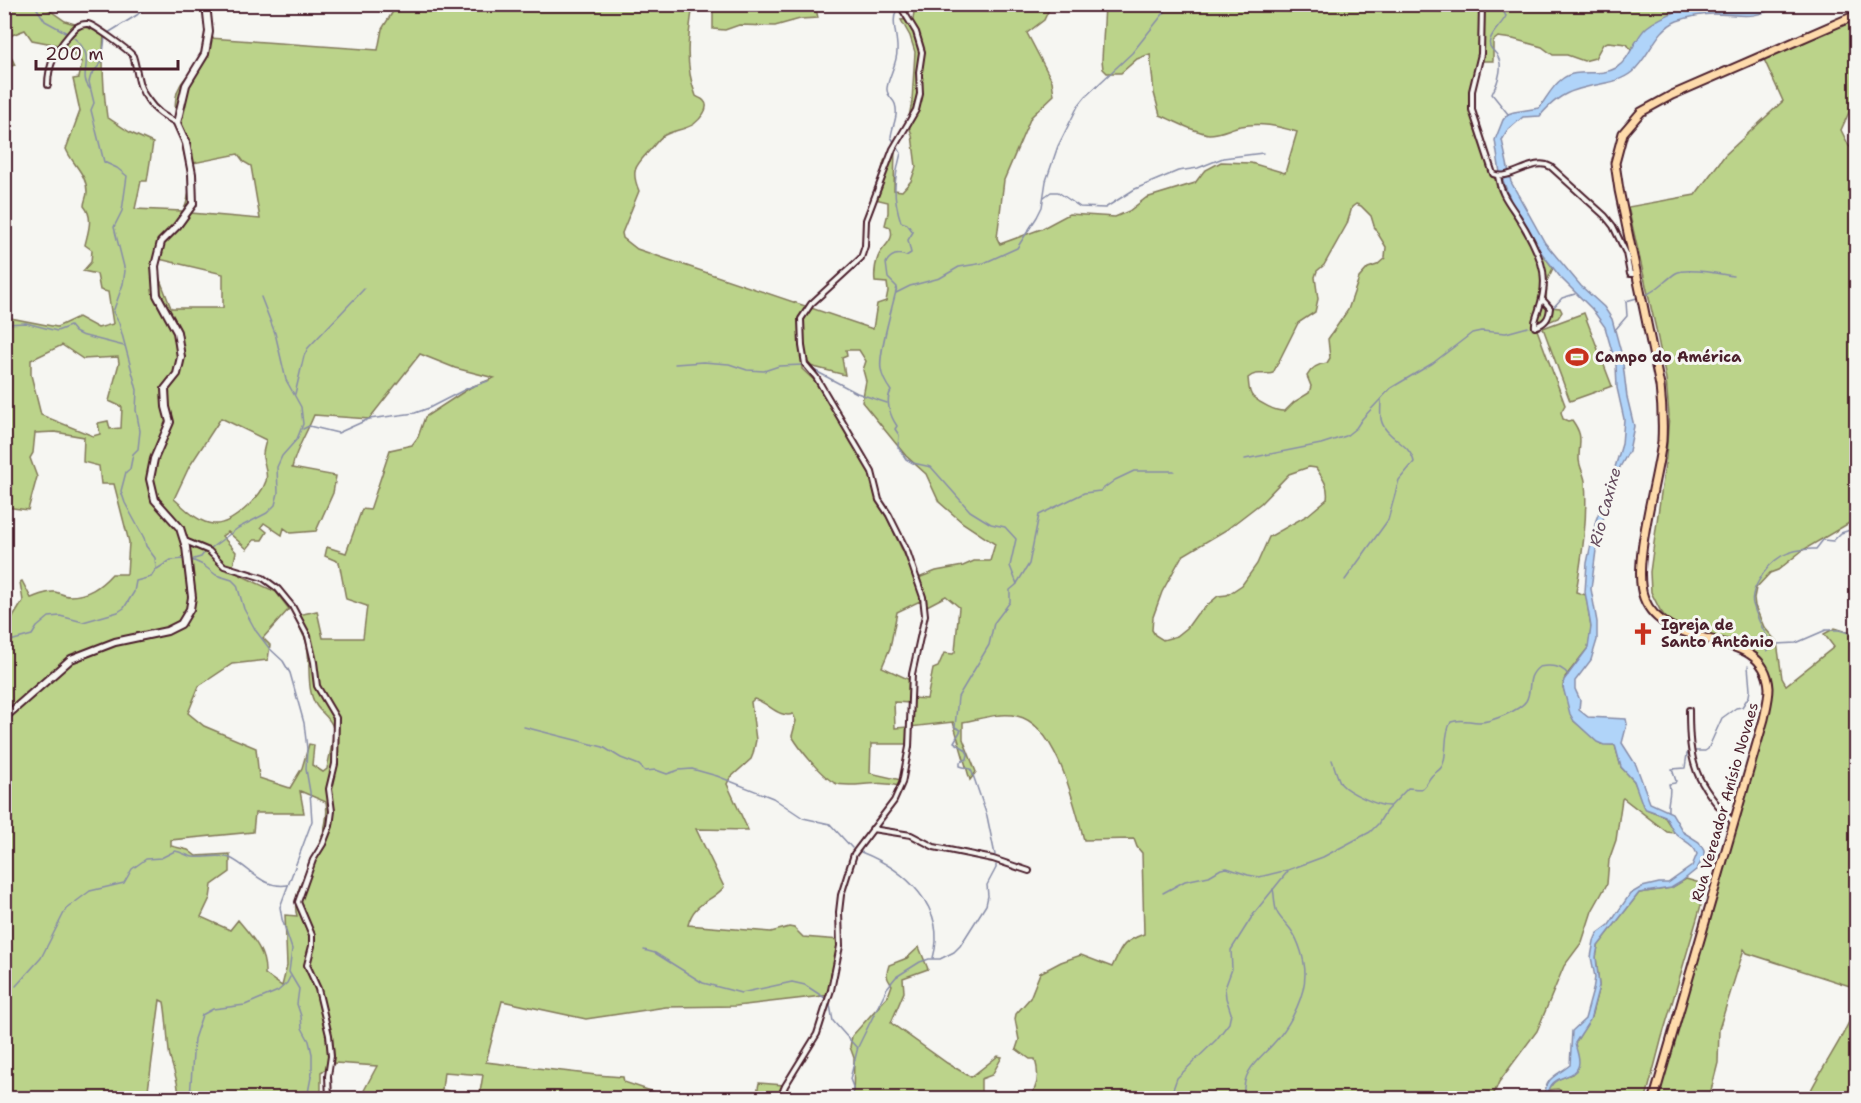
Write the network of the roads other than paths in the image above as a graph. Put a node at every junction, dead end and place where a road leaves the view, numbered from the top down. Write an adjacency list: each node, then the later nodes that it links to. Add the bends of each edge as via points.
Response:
1 (206, 4): 6 (street, via 209,32 205,54 186,85)
2 (899, 4): 14 (street, via 916,32 922,52 916,110 893,149 866,220 861,258 811,304 801,319 805,364 872,472 879,500 907,551 923,597 925,615 912,674 907,764 894,801)
3 (1482, 4): 7 (street, via 1481,54 1472,91 1472,110 1493,174)
4 (1857, 15): 8 (main road, Rua Vereador Anísio Novaes, via 1672,95 1641,112 1623,133 1615,163)
5 (48, 85): 6 (street, via 50,65 63,41 75,28 91,24 130,53 146,99 160,114)
6 (177, 123): 10 (street, via 186,143 193,204 162,242 155,266 157,296 177,332 182,357 177,374 165,389 170,422 150,479 155,500 180,528)
7 (1499, 176): 8 (street, via 1541,164 1551,167 1609,221 1626,253 1630,274); 9 (street, via 1508,206 1518,216 1541,264 1545,279)
8 (1636, 274): 13 (main road, Rua Vereador Anísio Novaes, via 1662,411 1662,441 1642,557 1644,598 1669,627 1734,646 1754,656 1768,680 1764,719)
9 (1542, 299): 9 (street, via 1534,322 1534,327 1549,316 1550,308)
10 (184, 541): 12 (street, via 192,597 190,609 180,624 167,632 115,642 71,659); 16 (street, via 209,552 224,566 263,578 278,589 308,636 317,686 336,718 330,826 298,902 312,934 307,965 318,988 329,1035)
11 (1689, 710): 13 (street, via 1690,748 1701,785)
12 (4, 718)
13 (1734, 823): 18 (main road, Rua Vereador Anísio Novaes)
14 (872, 829): 15 (street, via 910,835 934,847); 17 (street, via 854,854 841,895 840,946 817,1034)
15 (1029, 871)
16 (329, 1098)
17 (780, 1098)
18 (1654, 1098)

